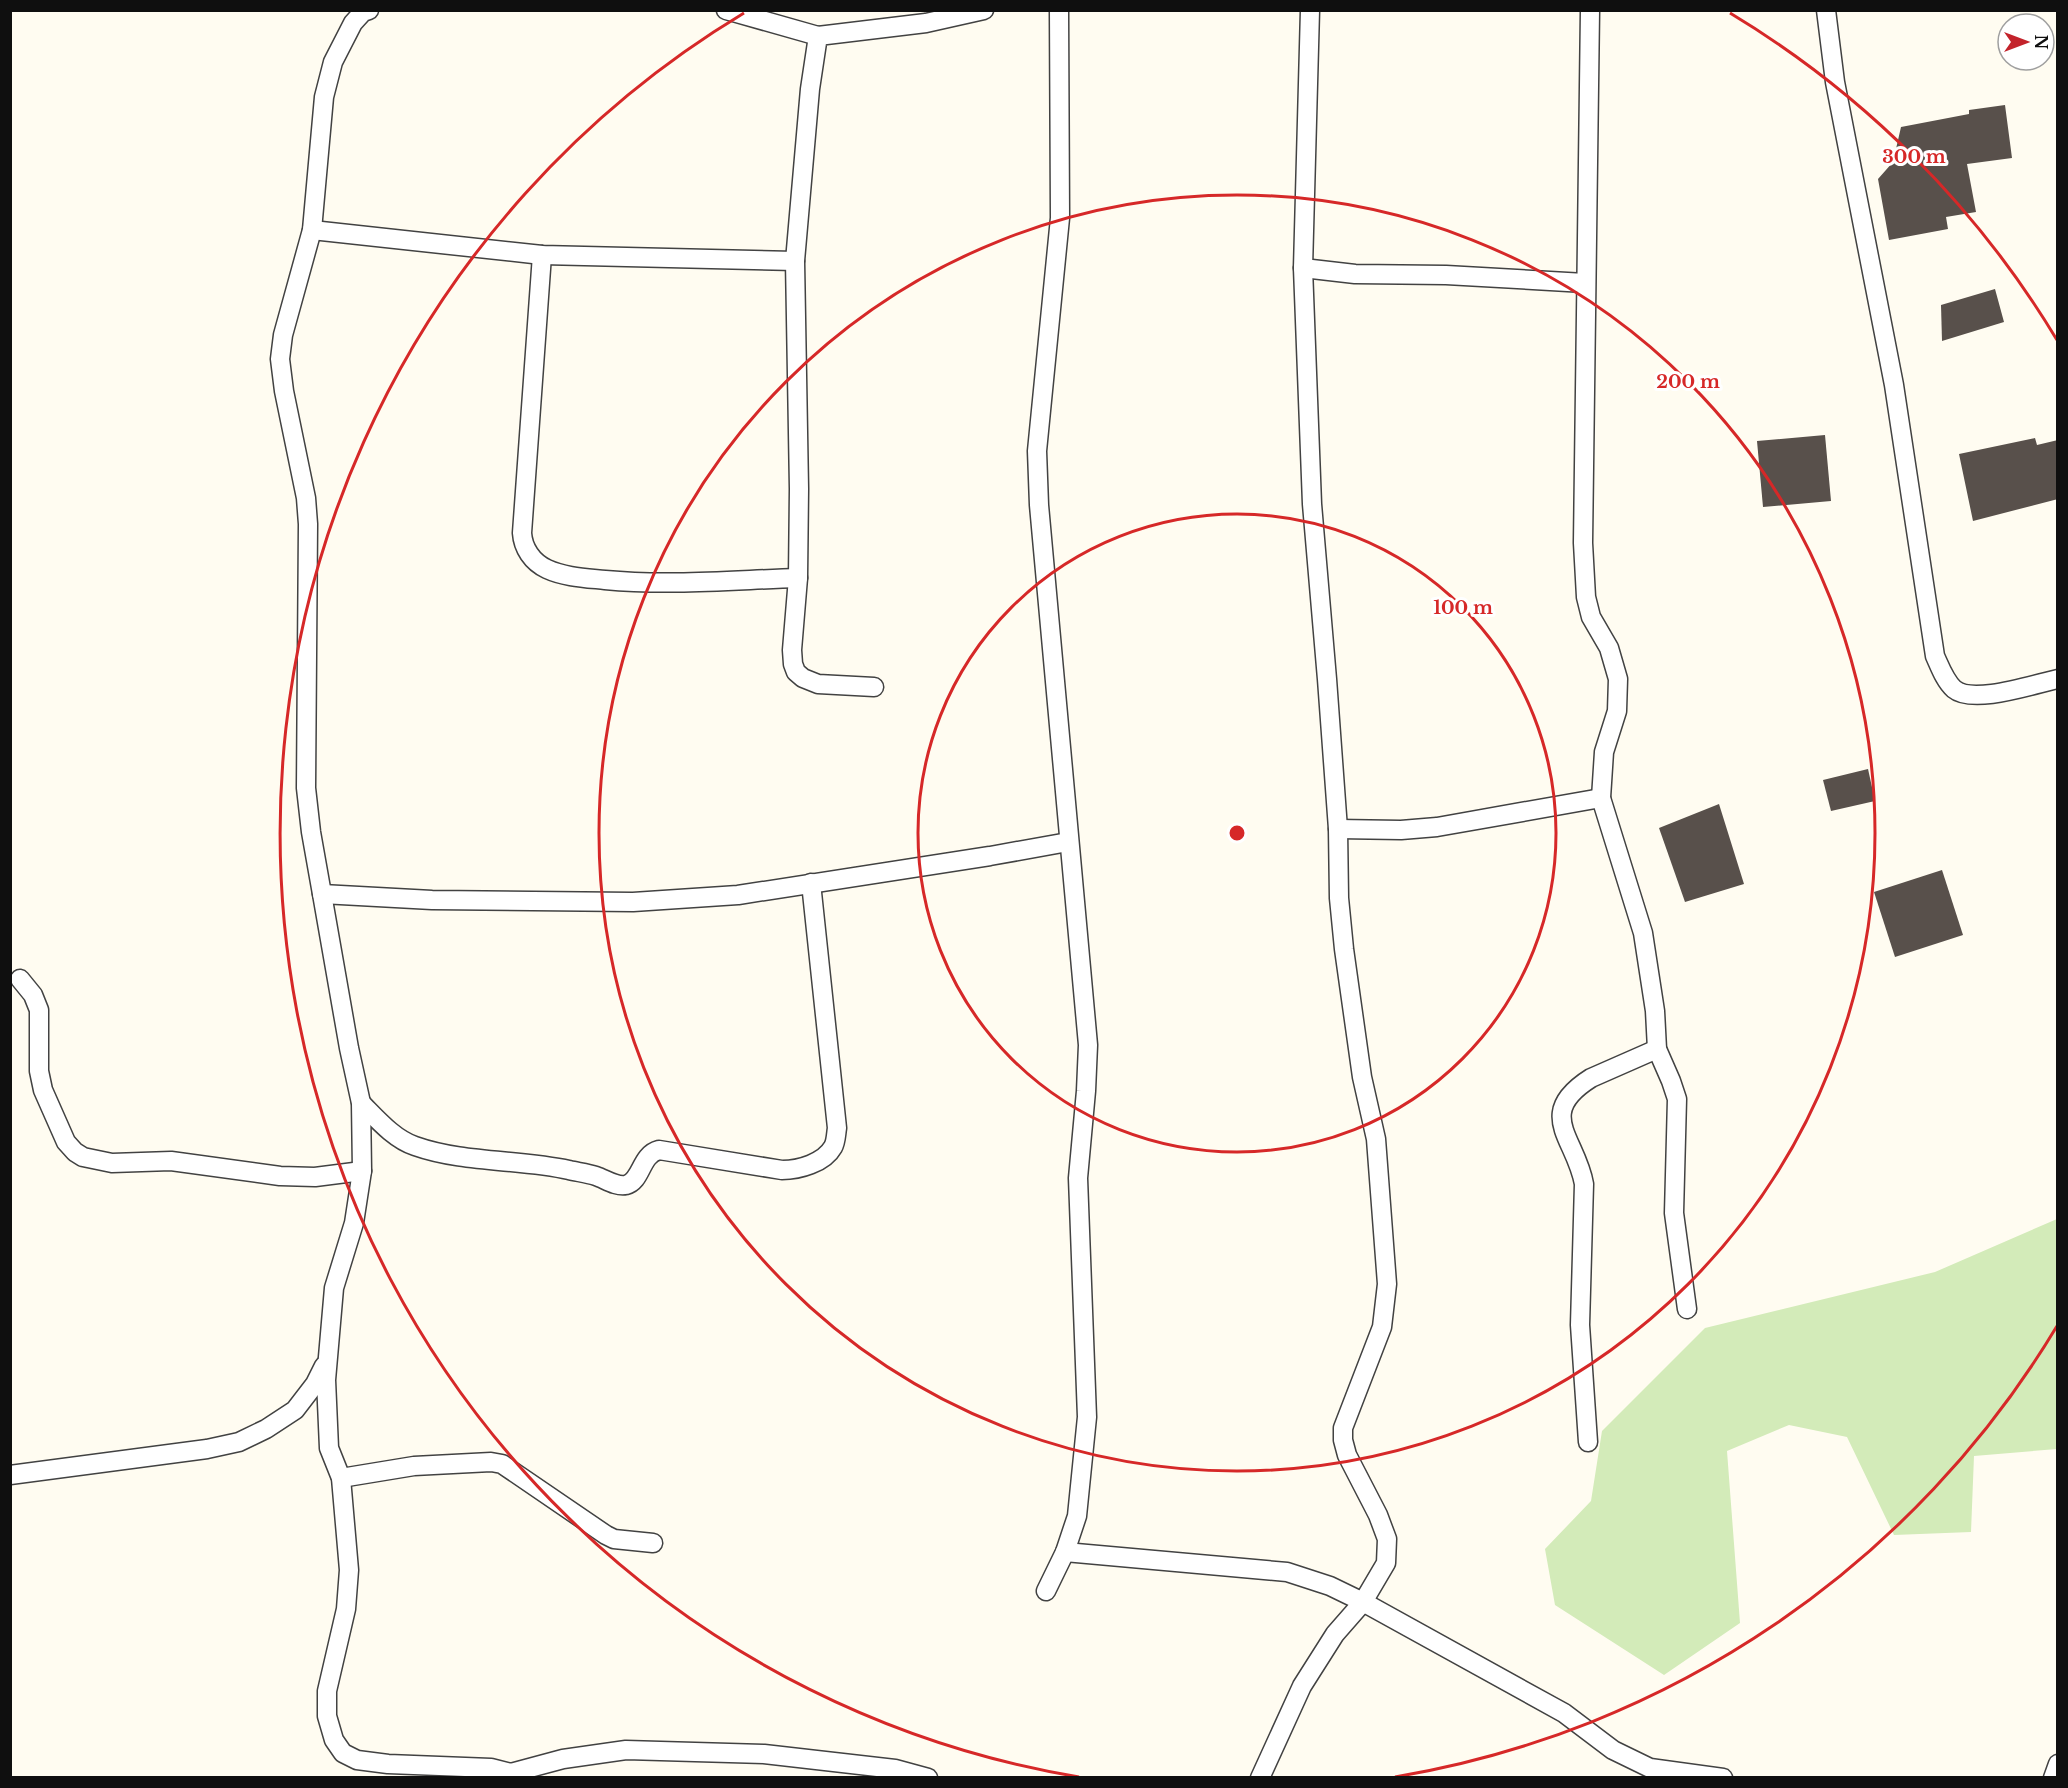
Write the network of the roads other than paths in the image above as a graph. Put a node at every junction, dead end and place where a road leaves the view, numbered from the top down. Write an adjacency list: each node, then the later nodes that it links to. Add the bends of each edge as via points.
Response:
1 (369, 10): 9 (street, via 353,23 333,62 324,97)
2 (726, 10): 8 (street)
3 (984, 10): 8 (street, via 926,23)
4 (1059, 10): 19 (street, via 1060,218 1037,452 1038,506)
5 (1310, 10): 12 (street)
6 (1590, 10): 13 (street)
7 (1826, 10): 15 (street, via 1835,82 1894,385 1935,656 1948,683 1964,694 1982,696)
8 (818, 36): 11 (street)
9 (312, 230): 10 (street); 21 (street, via 280,359 306,498 306,788)
10 (542, 255): 11 (street); 14 (street, via 522,533 528,552 546,569 580,578 639,584)
11 (795, 261): 14 (street)
12 (1303, 268): 13 (street, via 1355,274); 18 (street, via 1312,504)
13 (1585, 283): 17 (street, via 1586,597 1618,679 1617,711 1604,752)
14 (798, 578): 16 (street, via 792,650 796,672 818,684)
15 (2058, 679)
16 (874, 687)
17 (1601, 798): 18 (street, via 1437,826); 23 (street, via 1643,933)
18 (1338, 829): 34 (street, via 1344,949 1362,1077 1377,1139 1387,1284 1382,1328 1343,1428 1347,1455 1387,1539 1386,1563)
19 (1068, 842): 20 (street); 32 (street, via 1088,1045 1078,1178 1087,1417 1077,1516)
20 (811, 883): 21 (street, via 738,895 633,902 432,900); 24 (street, via 837,1128 834,1146 825,1156 797,1170 659,1150 646,1158 633,1181 619,1185 546,1165 441,1153 413,1145 395,1135)
21 (322, 894): 24 (street)
22 (20, 979): 25 (street, via 39,1010 39,1071 48,1106 66,1142 83,1157 112,1163 171,1161 292,1176)
23 (1657, 1049): 26 (street, via 1677,1099 1674,1213); 28 (street, via 1581,1084 1562,1109 1562,1128 1581,1168 1584,1184 1580,1325)
24 (362, 1103): 25 (street)
25 (362, 1171): 27 (street, via 354,1223 334,1288)
26 (1687, 1310)
27 (328, 1359): 29 (street, via 296,1410 239,1442); 30 (street, via 329,1448)
28 (1588, 1442)
29 (10, 1475)
30 (341, 1478): 31 (street, via 414,1466 502,1464 606,1535); 36 (street, via 349,1570 346,1609 327,1691 327,1716 334,1740 343,1753 357,1760 491,1768)
31 (652, 1543)
32 (1065, 1552): 33 (street); 34 (street, via 1287,1572)
33 (1046, 1591)
34 (1364, 1602): 37 (street, via 1564,1713 1613,1750 1650,1768); 39 (street, via 1335,1634 1302,1686)
35 (2058, 1764): 41 (street)
36 (515, 1775): 38 (street, via 562,1759 626,1750 764,1754 895,1769)
37 (1705, 1776): 40 (street)
38 (928, 1778)
39 (1260, 1778)
40 (1723, 1778)
41 (2053, 1778)

